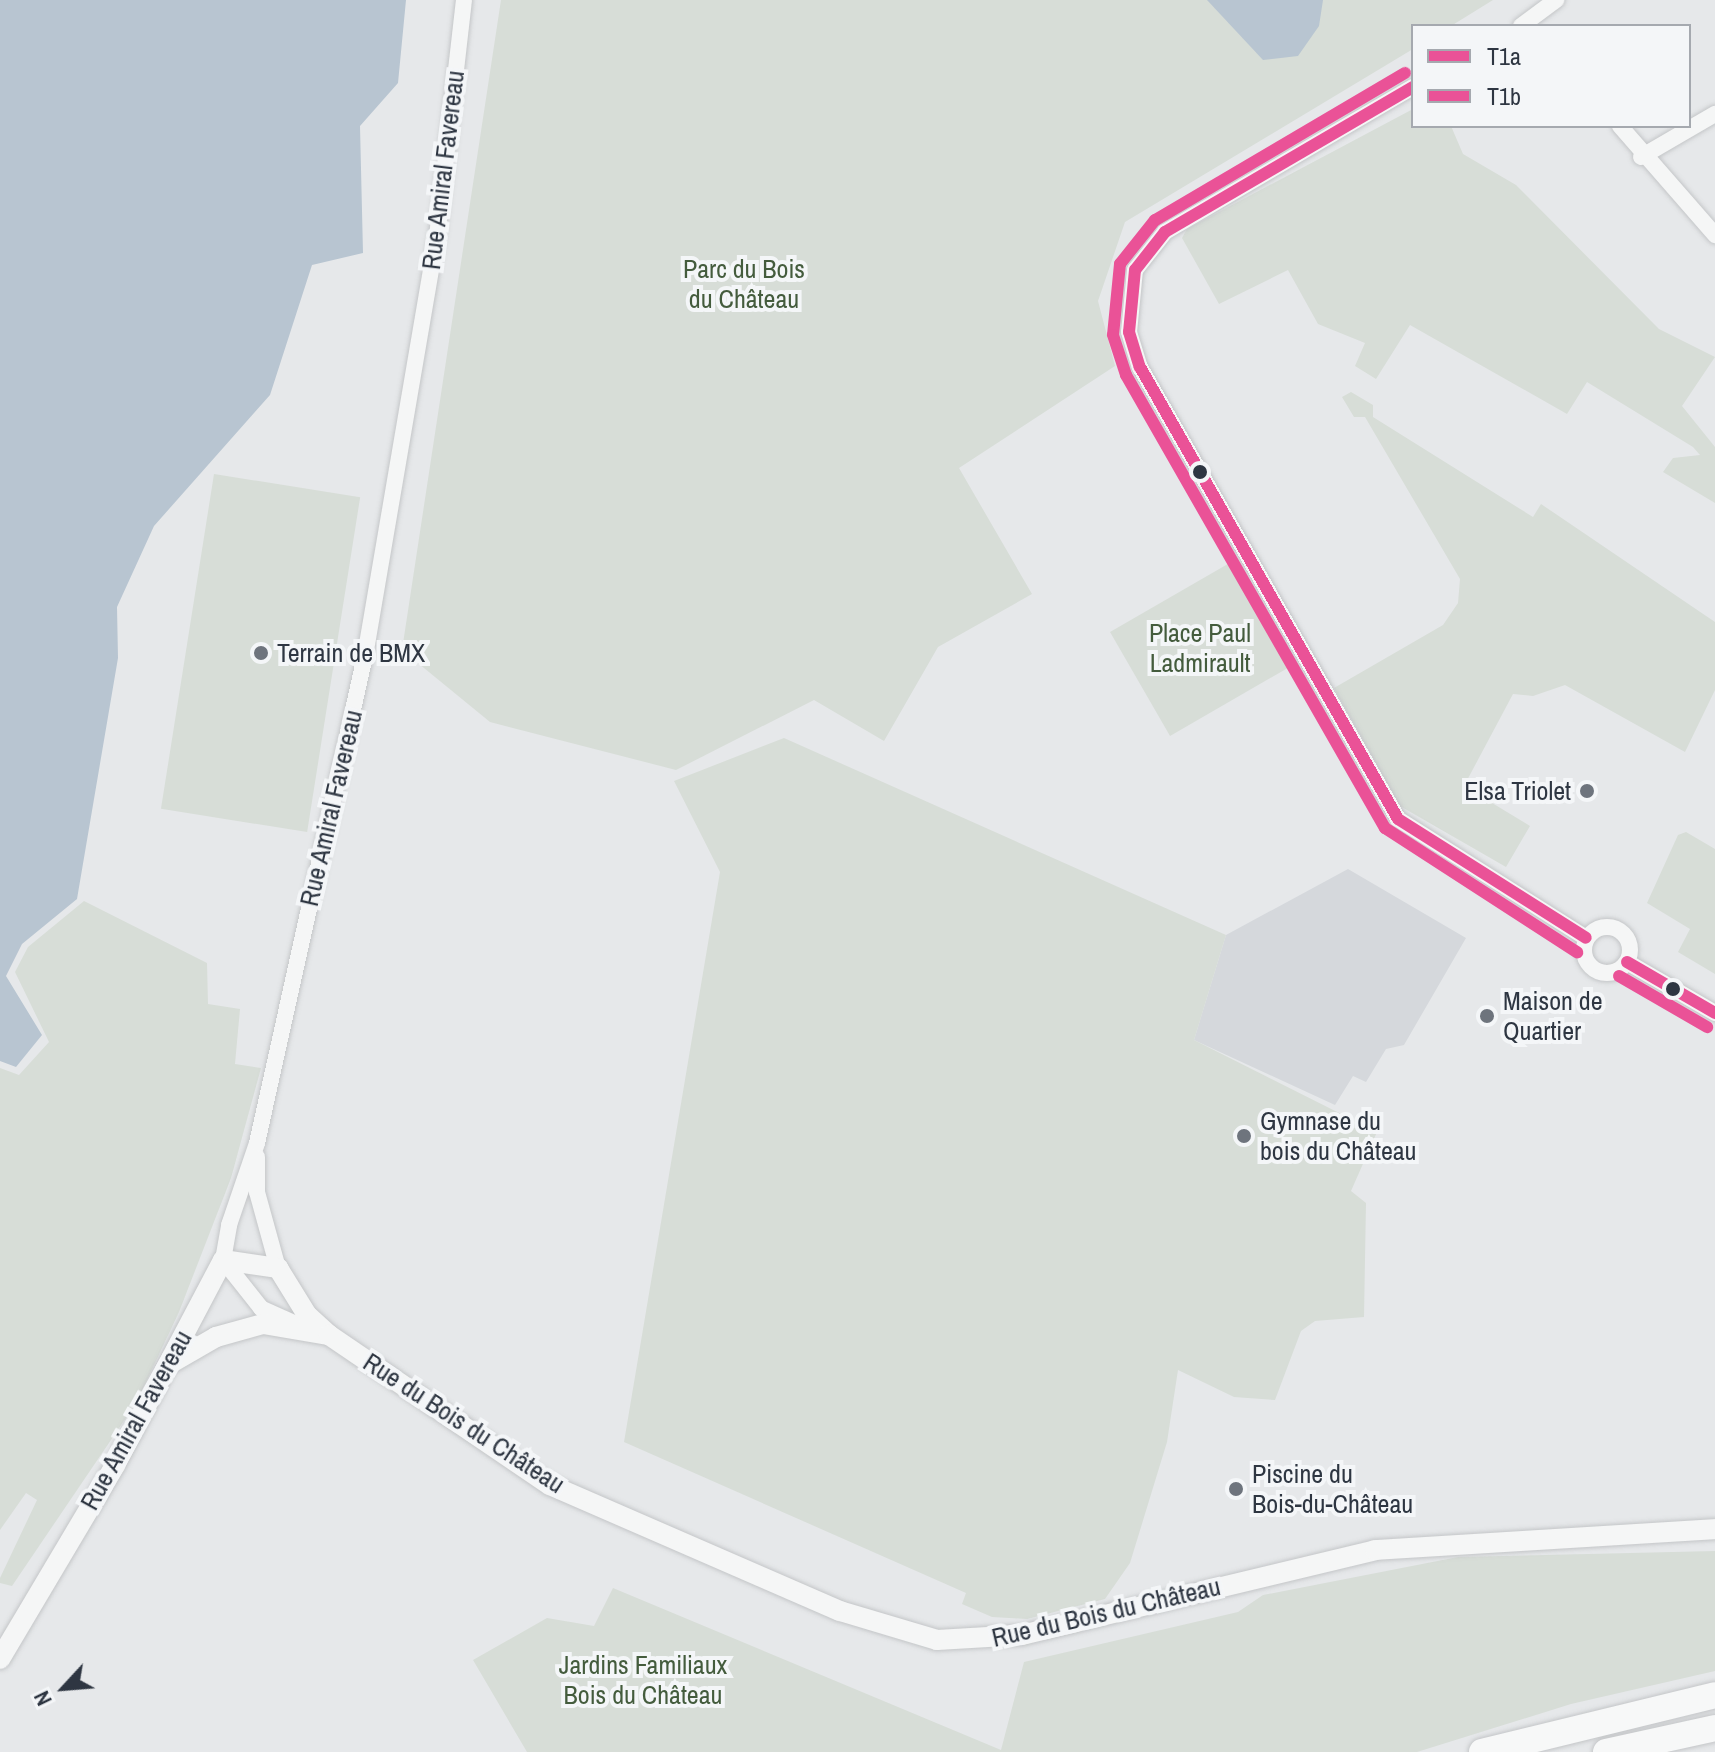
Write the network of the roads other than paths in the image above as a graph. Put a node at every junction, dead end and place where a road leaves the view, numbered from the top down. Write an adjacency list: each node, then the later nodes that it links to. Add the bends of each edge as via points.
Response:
1 (464, 0): 14 (street, Rue Amiral Favereau, via 438,228 365,656)
2 (1556, 0): 3 (street)
3 (1544, 21)
4 (1411, 88): 11 (street, via 1165,232 1135,270 1129,332 1140,367 1389,808 1407,828)
5 (1715, 114): 7 (street)
6 (1621, 128): 9 (street)
7 (1691, 128)
8 (1691, 128): 9 (street)
9 (1641, 157): 10 (street)
10 (1715, 235)
11 (1586, 938): 12 (street, via 1599,928 1616,929 1629,943); 12 (street, via 1584,957 1596,971 1613,973)
12 (1627, 962): 13 (street)
13 (1715, 1013)
14 (257, 1143): 15 (street, Rue Amiral Favereau, via 229,1225); 16 (street, Rue du Bois du Château, via 257,1192)
15 (223, 1260): 16 (street); 17 (street, Rue du Bois du Château, via 261,1308); 18 (street, Rue Amiral Favereau, via 211,1274)
16 (278, 1268): 17 (street, Rue du Bois du Château, via 307,1315)
17 (329, 1335): 18 (street, Rue du Bois du Château, via 263,1324 216,1337); 19 (street, Rue du Bois du Château, via 550,1485 840,1611 937,1640 1022,1635 1375,1550)
18 (171, 1363): 20 (street, Rue Amiral Favereau)
19 (1715, 1529)
20 (7, 1634): 21 (street, Rue Amiral Favereau)
21 (0, 1659)
22 (1715, 1695): 24 (highway)
23 (1715, 1728): 25 (highway)
24 (1482, 1752)
25 (1606, 1752)

